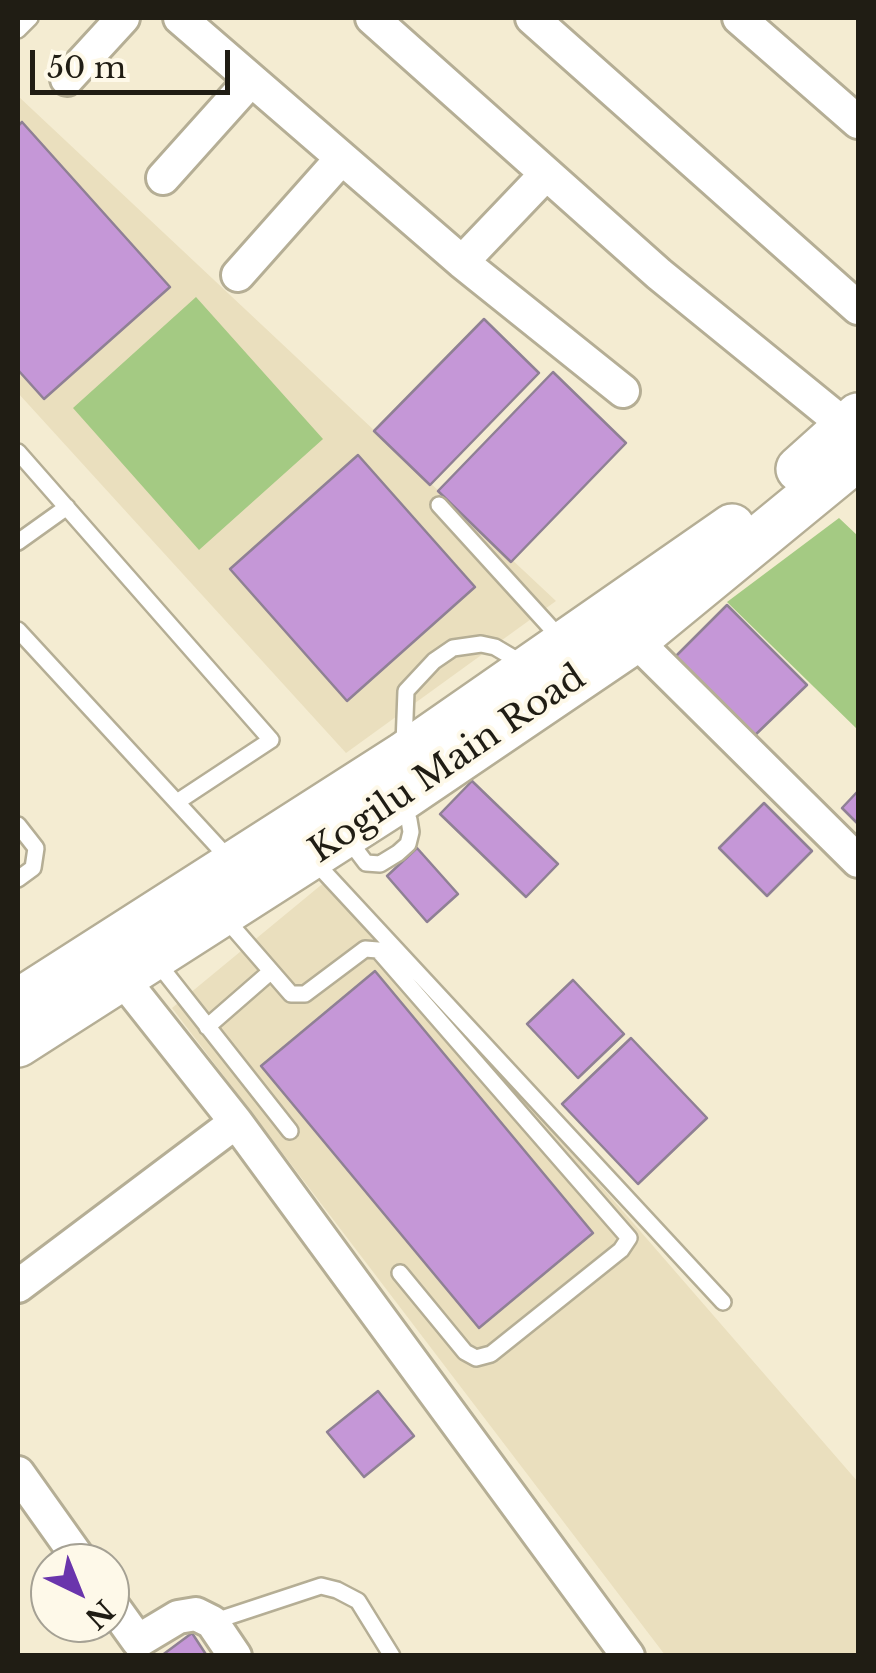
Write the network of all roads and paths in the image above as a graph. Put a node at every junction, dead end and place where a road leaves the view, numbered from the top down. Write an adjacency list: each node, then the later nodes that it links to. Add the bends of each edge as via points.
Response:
1 (30, 18): 7 (lane)
2 (122, 18): 8 (street)
3 (180, 18): 9 (street)
4 (372, 18): 12 (street)
5 (532, 18): 16 (street)
6 (739, 18): 10 (street)
7 (18, 30)
8 (67, 80)
9 (250, 81): 11 (street); 13 (street)
10 (858, 122)
11 (341, 158): 14 (street); 15 (street)
12 (546, 174): 14 (street); 18 (street)
13 (162, 178)
14 (462, 262): 17 (street)
15 (238, 275)
16 (858, 308)
17 (623, 392)
18 (855, 434): 23 (main road, Kogilu Main Road)
19 (18, 452): 21 (lane)
20 (439, 506): 25 (lane)
21 (67, 508): 22 (lane); 27 (lane, via 271,740)
22 (18, 542)
23 (619, 627): 25 (main road, Kogilu Main Road); 29 (main road, Kogilu Main Road, via 396,802); 30 (street)
24 (18, 630): 27 (lane)
25 (548, 655): 26 (main road, Kogilu Main Road); 26 (lane, via 481,644 453,648 434,661 406,691)
26 (404, 755): 31 (main road, Kogilu Main Road)
27 (177, 802): 31 (lane)
28 (18, 825): 32 (lane, via 36,848 33,868)
29 (328, 846): 33 (main road, Kogilu Main Road); 43 (lane)
30 (858, 861)
31 (234, 864): 36 (main road, Kogilu Main Road)
32 (18, 879)
33 (221, 914): 34 (main road, Kogilu Main Road); 35 (lane)
34 (138, 967): 37 (lane); 38 (main road, Kogilu Main Road); 39 (street)
35 (269, 973): 37 (lane); 41 (lane, via 291,994 305,994 365,949 378,950 629,1238 491,1354 476,1358)
36 (18, 1002)
37 (206, 1027): 40 (lane)
38 (18, 1044)
39 (236, 1122): 42 (street); 50 (street)
40 (290, 1130)
41 (400, 1273)
42 (18, 1286)
43 (723, 1302)
44 (18, 1473): 45 (street)
45 (68, 1543)
46 (212, 1622): 47 (street, via 196,1614 178,1617); 48 (street); 49 (lane, via 321,1586 358,1601)
47 (129, 1648)
48 (235, 1656)
49 (392, 1656)
50 (628, 1656)

